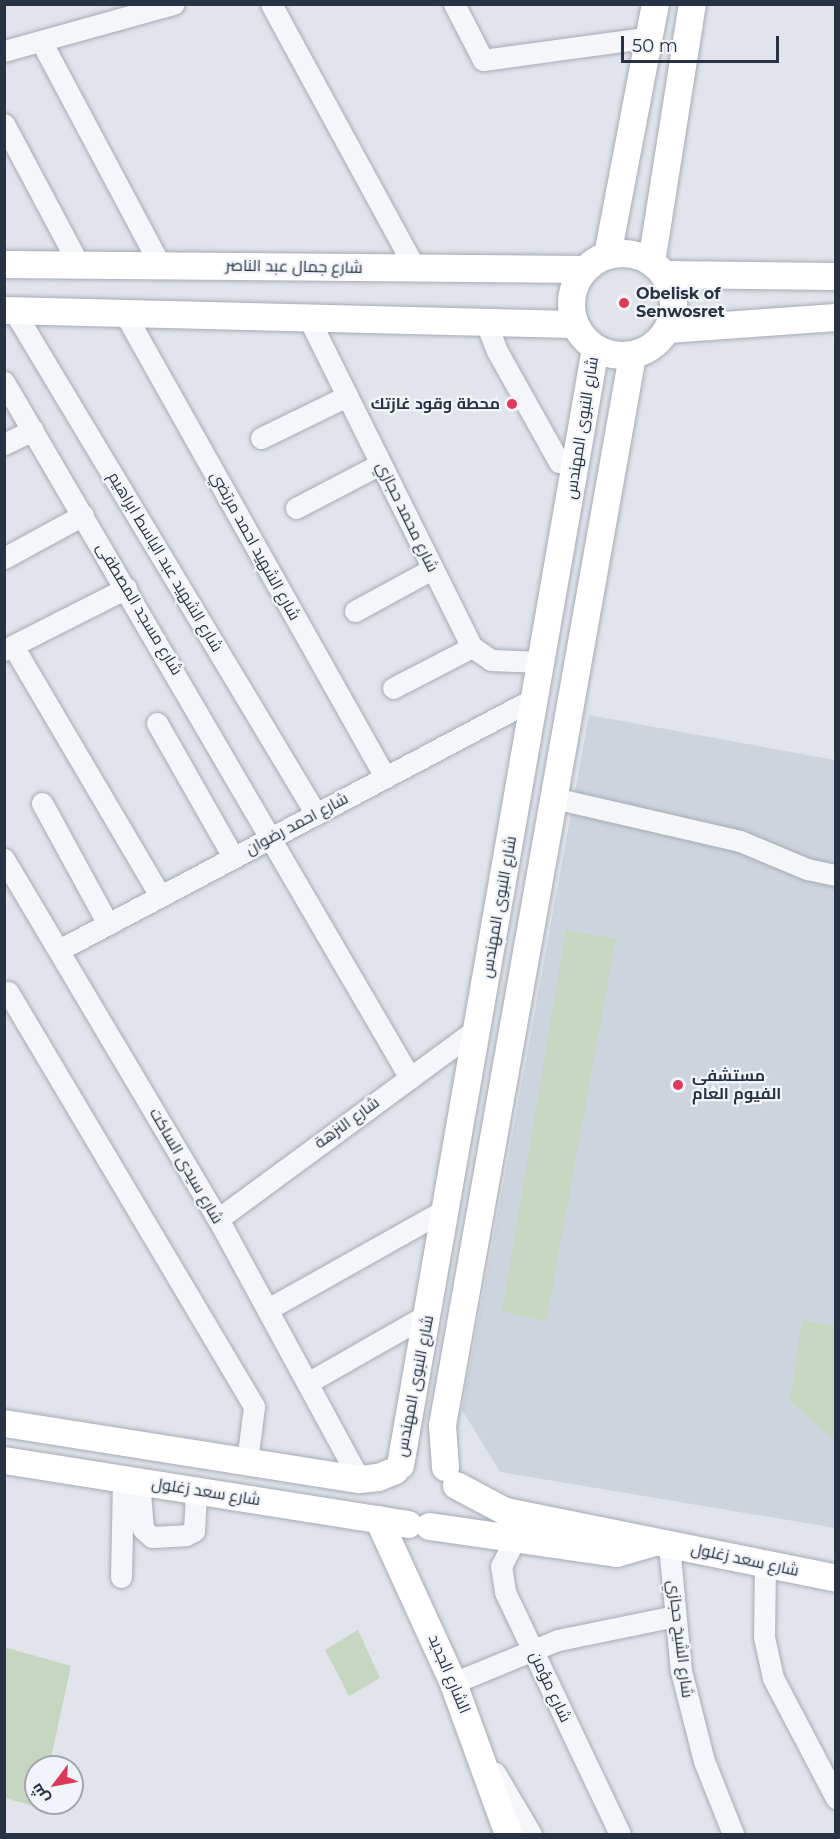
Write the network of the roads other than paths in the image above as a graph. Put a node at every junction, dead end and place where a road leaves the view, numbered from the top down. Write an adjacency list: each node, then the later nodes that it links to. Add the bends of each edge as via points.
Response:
1 (174, 4): 7 (street)
2 (271, 4): 14 (street)
3 (454, 4): 6 (street, via 483,60)
4 (655, 4): 6 (main road)
5 (692, 4): 15 (main road)
6 (650, 37): 10 (main road)
7 (41, 41): 8 (street); 13 (street)
8 (4, 51)
9 (4, 124): 12 (street)
10 (607, 255): 15 (main road, via 638,255); 16 (main road)
11 (4, 264): 12 (main road, شارع جمال عبد الناصر)
12 (79, 265): 13 (main road, شارع جمال عبد الناصر)
13 (160, 265): 14 (main road, شارع جمال عبد الناصر)
14 (415, 268): 16 (main road, شارع جمال عبد الناصر)
15 (657, 268): 17 (main road); 24 (main road, via 673,301)
16 (584, 269): 23 (main road, via 571,295)
17 (836, 276)
18 (9, 311): 19 (main road); 50 (street, شارع الشهيد عبد الباسط ابراهيم)
19 (125, 314): 21 (main road); 46 (street, شارع الشهيد احمد مرتضي)
20 (836, 317): 24 (main road)
21 (309, 319): 22 (main road); 28 (street, شارع محمد حجازي)
22 (485, 320): 23 (main road); 33 (street, via 496,351 559,462)
23 (574, 324): 25 (main road)
24 (667, 329): 26 (main road, via 652,346)
25 (595, 348): 26 (main road, via 619,356); 33 (main road, شارع النبوى المهندس)
26 (632, 355): 48 (main road, شارع النبوى المهندس)
27 (4, 382): 29 (street, شارع مسجد المصطفى)
28 (347, 396): 30 (street); 32 (street, شارع محمد حجازي)
29 (33, 430): 31 (street); 35 (street, شارع مسجد المصطفى)
30 (261, 438)
31 (4, 444)
32 (381, 464): 34 (street); 37 (street, شارع محمد حجازي)
33 (577, 465): 42 (main road, شارع النبوى المهندس)
34 (296, 508)
35 (83, 514): 36 (street); 38 (street, شارع مسجد المصطفى)
36 (4, 558)
37 (432, 569): 39 (street); 40 (street, شارع محمد حجازي)
38 (126, 588): 41 (street); 51 (street, شارع مسجد المصطفى)
39 (354, 611)
40 (472, 647): 42 (street, via 491,660); 43 (street)
41 (9, 648): 55 (street)
42 (542, 662): 44 (main road, شارع النبوى المهندس)
43 (393, 688)
44 (535, 698): 46 (street, شارع احمد رضوان); 47 (main road, شارع النبوى المهندس)
45 (158, 723): 52 (street)
46 (385, 777): 50 (street, شارع احمد رضوان)
47 (520, 788): 48 (main road); 59 (main road, شارع النبوى المهندس)
48 (554, 798): 54 (street, via 740,842 807,869); 63 (main road, شارع النبوى المهندس)
49 (42, 804): 56 (street)
50 (316, 814): 51 (street, شارع احمد رضوان)
51 (273, 837): 52 (street, شارع احمد رضوان); 60 (street, شارع مسجد المصطفى)
52 (233, 858): 55 (street, شارع احمد رضوان)
53 (4, 860): 57 (street, شارع سيدى الساكت)
54 (836, 875)
55 (160, 896): 56 (street, شارع احمد رضوان)
56 (108, 924): 57 (street, شارع احمد رضوان)
57 (59, 950): 62 (street, شارع سيدى الساكت)
58 (8, 992): 71 (street, via 254,1407)
59 (478, 1028): 60 (street, شارع النزهة); 61 (main road, شارع النبوى المهندس)
60 (410, 1078): 62 (street, شارع النزهة)
61 (445, 1215): 63 (main road); 64 (main road, شارع النبوى المهندس); 66 (street)
62 (218, 1219): 66 (street, شارع سيدى الساكت)
63 (477, 1226): 65 (main road, شارع النبوى المهندس)
64 (437, 1264): 65 (main road); 67 (main road, شارع النبوى المهندس)
65 (470, 1270): 73 (main road, شارع النبوى المهندس, via 442,1425)
66 (268, 1309): 68 (street, شارع سيدى الساكت)
67 (428, 1314): 68 (street); 72 (main road, شارع النبوى المهندس)
68 (309, 1382): 74 (street, شارع سيدى الساكت)
69 (4, 1423): 71 (main road)
70 (4, 1460): 75 (main road, شارع سعد زغلول)
71 (247, 1461): 74 (main road)
72 (397, 1468): 73 (main road, via 418,1458); 74 (main road, via 378,1477); 78 (main road, via 387,1496 394,1513)
73 (451, 1476): 78 (main road, via 456,1496 448,1516); 80 (main road, شارع سعد زغلول, via 505,1510)
74 (359, 1479)
75 (131, 1480): 76 (main road, شارع سعد زغلول); 76 (street, via 143,1529 152,1536 186,1535 194,1531); 83 (street)
76 (196, 1491): 77 (main road, شارع سعد زغلول)
77 (378, 1519): 78 (main road, شارع سعد زغلول); 81 (main road, الشارع الجديد)
78 (418, 1526): 79 (main road, شارع سعد زغلول); 81 (street, via 399,1542)
79 (514, 1539): 80 (main road, شارع سعد زغلول, via 616,1553); 86 (street, شارع مؤمن, via 503,1556 502,1584)
80 (661, 1543): 82 (main road, شارع سعد زغلول); 85 (street, شارع الشيخ حجازي)
81 (399, 1566): 87 (main road, الشارع الجديد)
82 (765, 1566): 84 (main road, شارع سعد زغلول); 89 (street, via 764,1637 773,1678)
83 (122, 1576)
84 (836, 1578)
85 (675, 1616): 86 (street, via 603,1628); 93 (street, شارع الشيخ حجازي, via 691,1717)
86 (532, 1649): 87 (street); 92 (street, شارع مؤمن)
87 (453, 1683): 88 (main road, الشارع الجديد)
88 (478, 1744): 90 (main road, الشارع الجديد); 91 (street)
89 (836, 1798)
90 (507, 1834)
91 (531, 1834)
92 (620, 1834)
93 (733, 1834)

